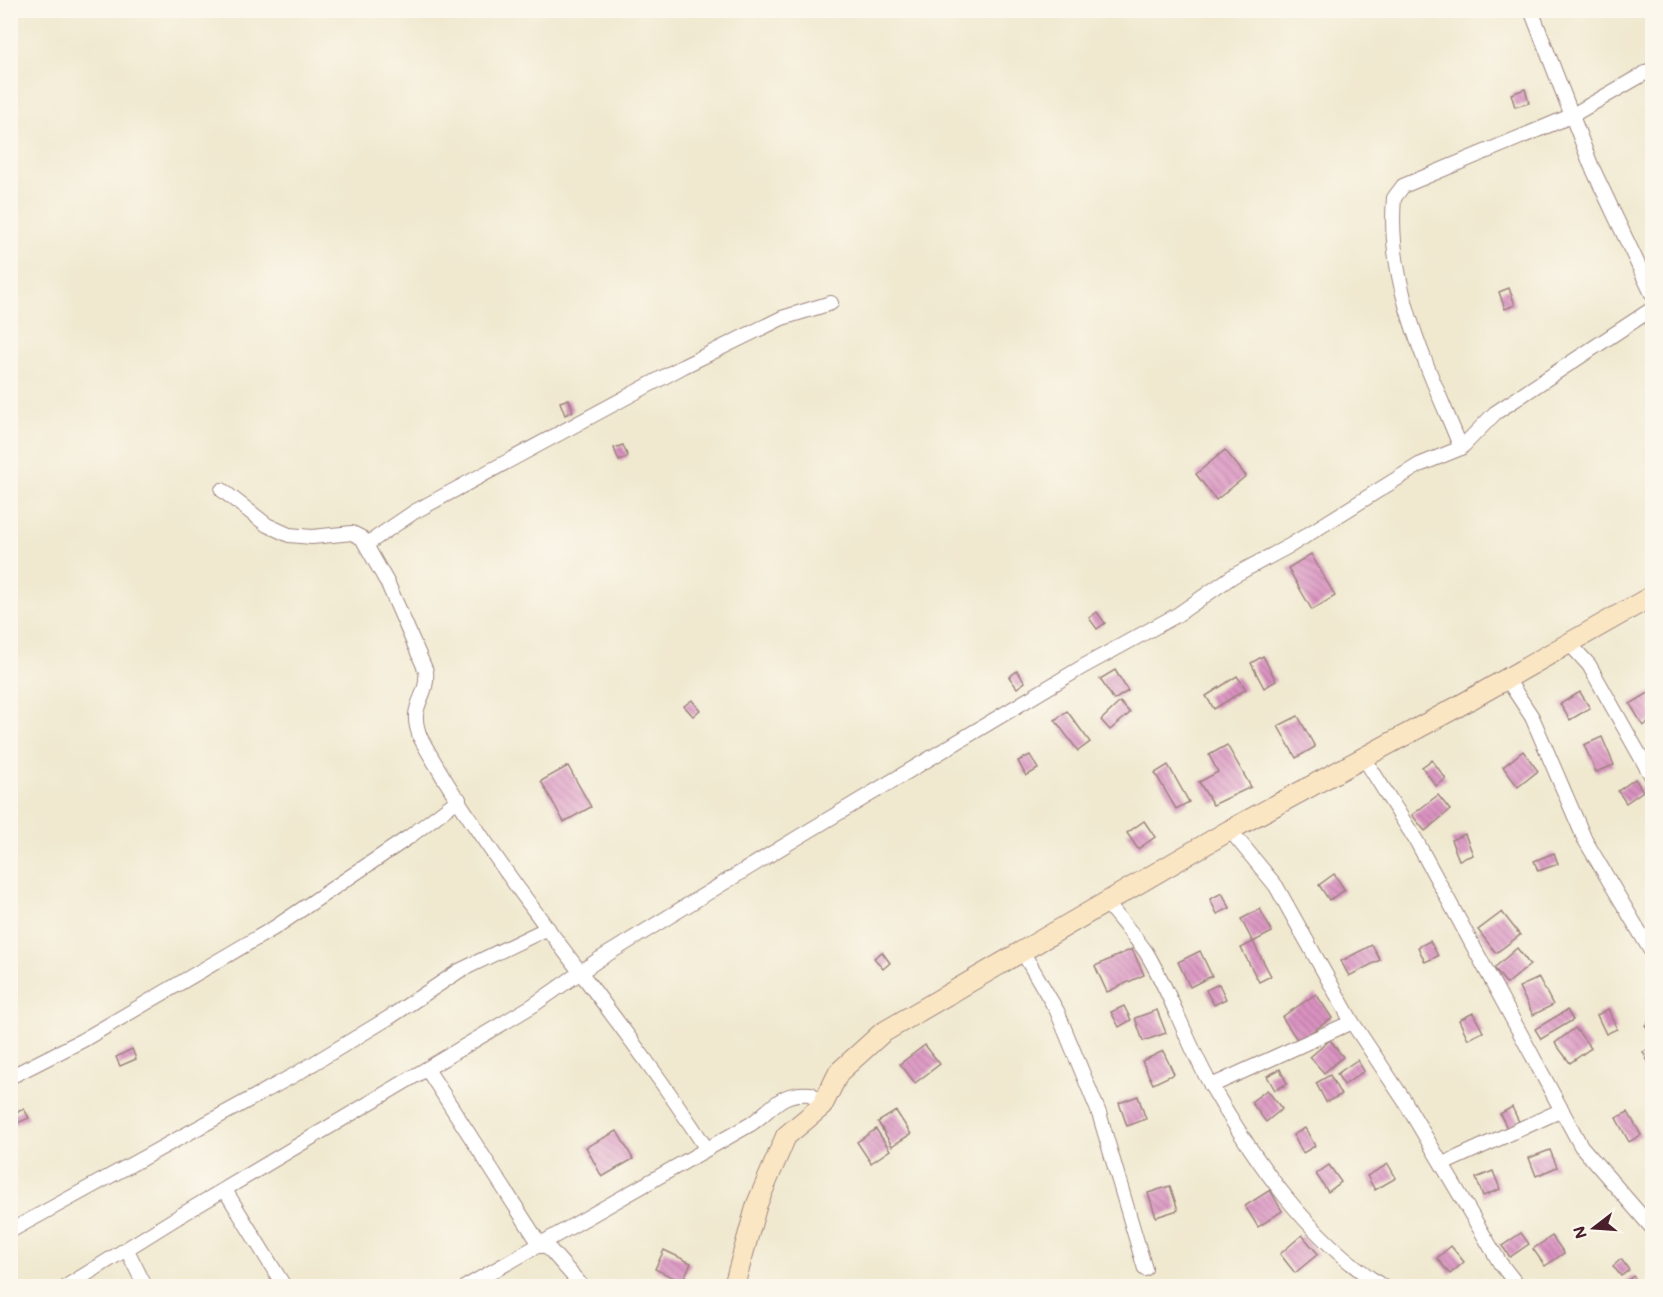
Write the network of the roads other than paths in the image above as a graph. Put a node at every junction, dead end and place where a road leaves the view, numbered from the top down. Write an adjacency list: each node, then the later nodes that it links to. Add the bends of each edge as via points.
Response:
1 (1531, 10): 3 (street)
2 (1653, 69): 3 (street)
3 (1571, 116): 4 (street); 7 (street, via 1403,186 1394,198 1399,283)
4 (1653, 294)
5 (831, 303): 9 (street, via 782,318 684,366 414,512)
6 (1653, 309): 7 (street, via 1495,413)
7 (1461, 448): 21 (street, via 1419,465 1300,540 1233,576 1177,615 920,764)
8 (222, 490): 9 (street, via 267,525 289,535 352,533)
9 (367, 544): 15 (street, via 426,671 427,679 415,708 416,729)
10 (1653, 596): 11 (main road)
11 (1569, 643): 12 (main road); 14 (street, via 1589,665)
12 (1507, 679): 13 (main road); 20 (street, via 1532,717 1585,840)
13 (1364, 758): 16 (main road); 27 (street, via 1417,842)
14 (1653, 777)
15 (459, 800): 18 (street); 24 (street, via 274,928 83,1040)
16 (1230, 830): 17 (main road); 22 (street, via 1276,886)
17 (1106, 902): 19 (main road); 25 (street, via 1145,952)
18 (548, 928): 21 (street); 32 (street, via 459,971 305,1069)
19 (1022, 951): 26 (main road, via 882,1033 839,1072); 35 (street, via 1057,1011 1099,1113)
20 (1653, 953)
21 (582, 971): 23 (street); 28 (street)
22 (1352, 1022): 25 (street); 29 (street)
23 (427, 1069): 30 (street); 33 (street)
24 (10, 1077)
25 (1211, 1086): 42 (street, via 1296,1212 1328,1244)
26 (822, 1106): 28 (street, via 811,1094 782,1097 751,1124); 41 (main road, via 786,1136 757,1204)
27 (1562, 1110): 29 (street); 31 (street, via 1581,1146)
28 (706, 1148): 33 (street)
29 (1443, 1164): 43 (street)
30 (225, 1190): 34 (street); 38 (street)
31 (1653, 1228)
32 (10, 1231)
33 (541, 1246): 39 (street); 40 (street, via 546,1245)
34 (127, 1250): 36 (street); 37 (street)
35 (1145, 1269)
36 (68, 1287)
37 (145, 1287)
38 (284, 1287)
39 (467, 1287)
40 (582, 1287)
41 (734, 1287)
42 (1382, 1287)
43 (1518, 1287)

